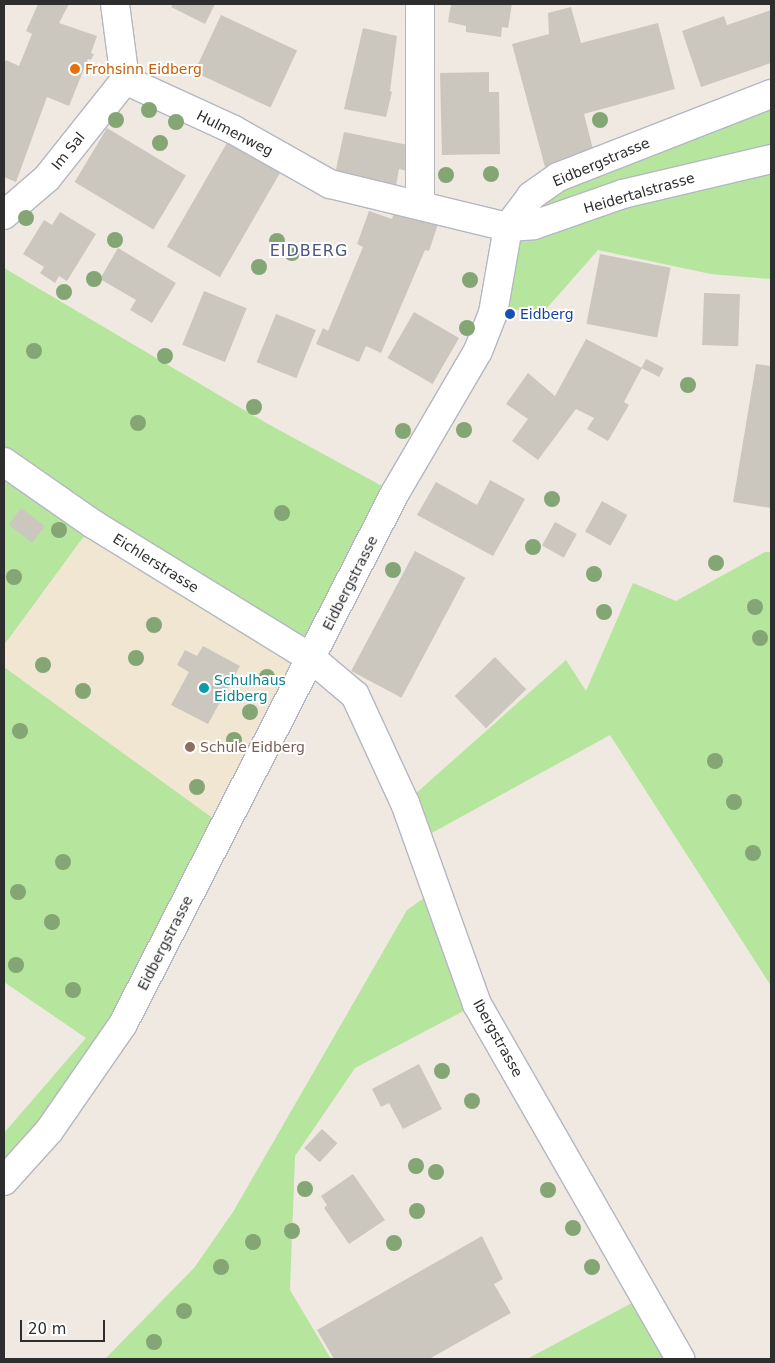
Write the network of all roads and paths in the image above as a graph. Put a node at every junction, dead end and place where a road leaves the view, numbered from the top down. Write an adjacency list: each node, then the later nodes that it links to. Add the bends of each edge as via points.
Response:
1 (115, 4): 3 (street)
2 (420, 4): 6 (street)
3 (125, 80): 6 (street, Hulmenweg, via 234,130 330,184); 7 (street, Im Sal, via 47,178)
4 (771, 94): 8 (street, Eidbergstrasse, via 558,177 531,196)
5 (771, 159): 8 (street, Heidertalstrasse, via 623,194 534,225)
6 (420, 204): 8 (street, Hulmenweg)
7 (4, 215)
8 (508, 227): 10 (street, Eidbergstrasse, via 493,313 478,352 395,493)
9 (4, 462): 10 (street, Eichlerstrasse, via 93,524)
10 (311, 658): 11 (street, Eidbergstrasse, via 123,1024 49,1131); 12 (street, Ibergstrasse, via 355,695 405,802 477,1004)
11 (4, 1181)
12 (680, 1359)

